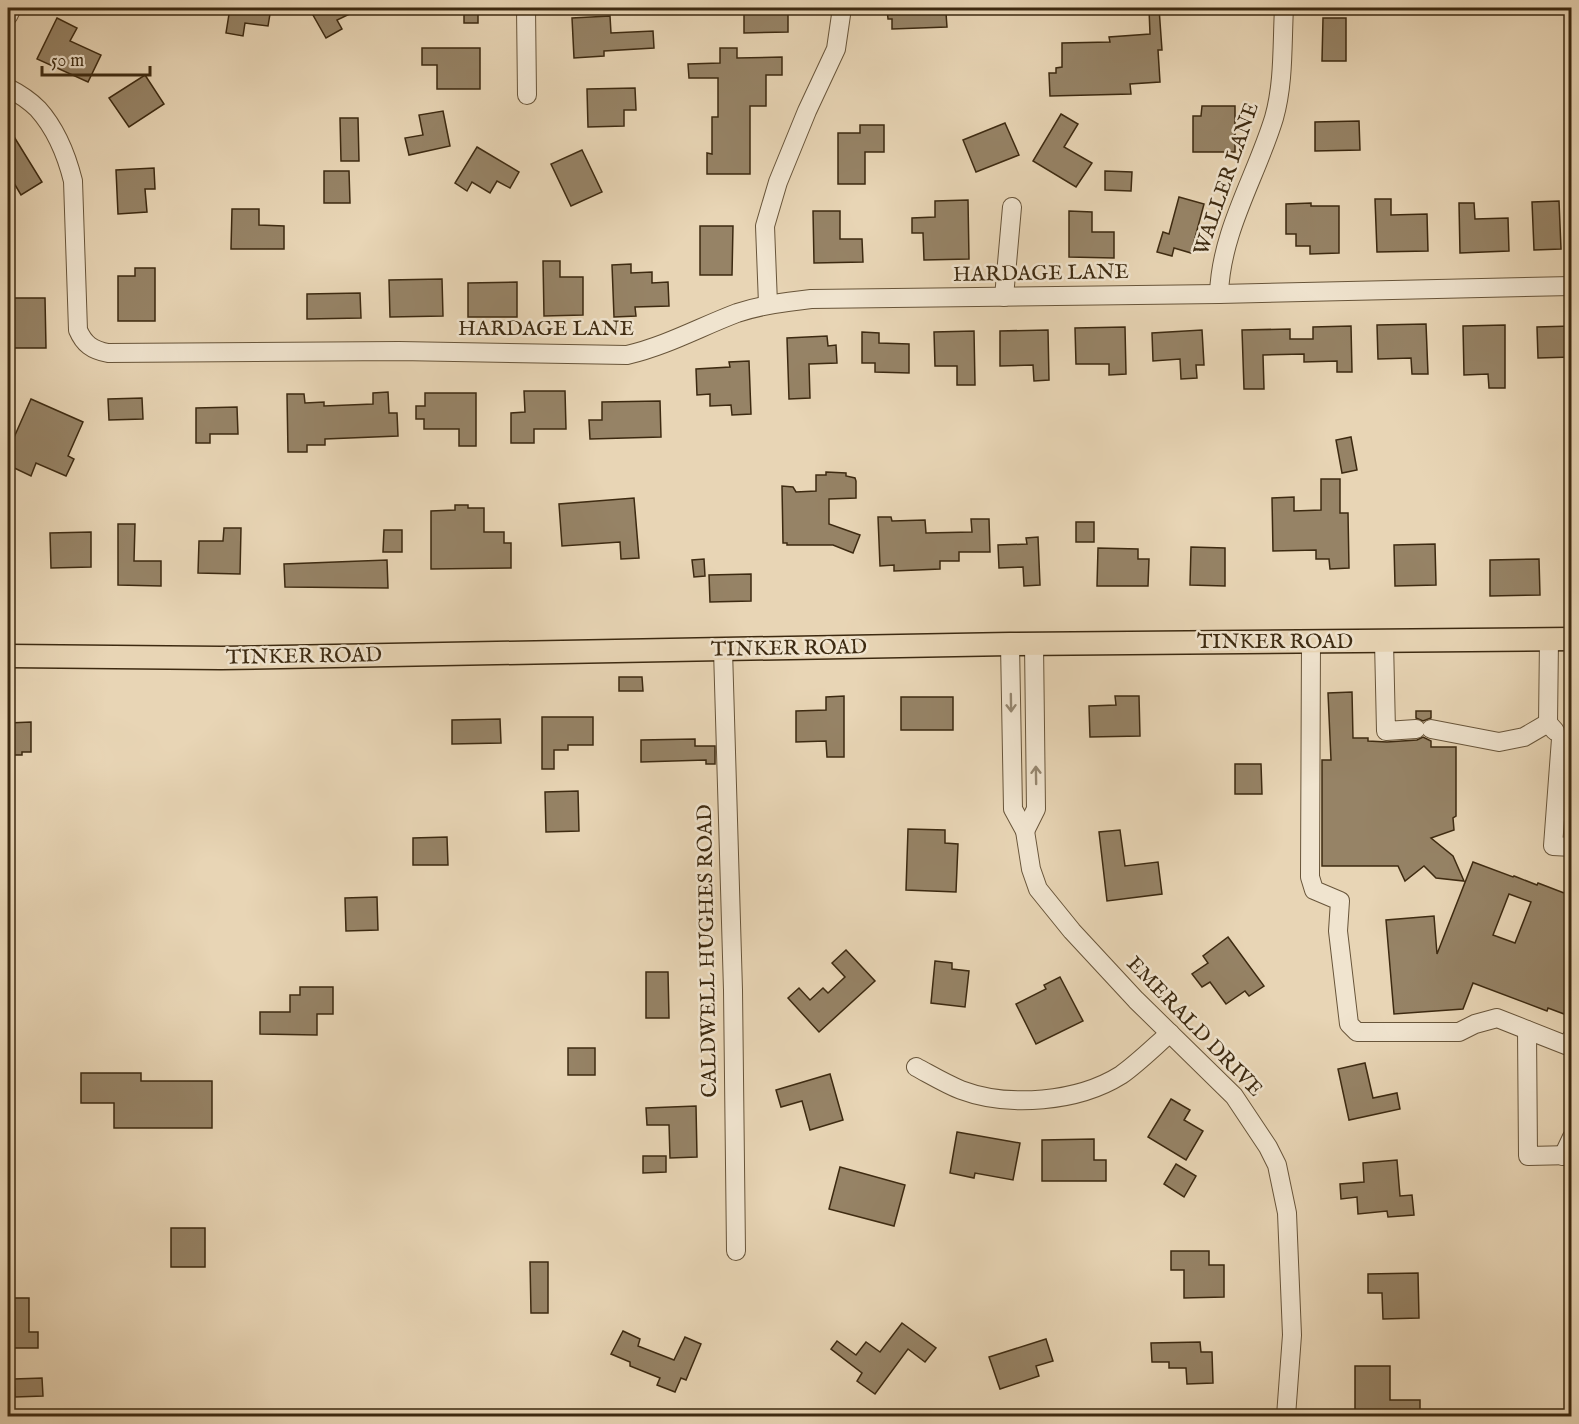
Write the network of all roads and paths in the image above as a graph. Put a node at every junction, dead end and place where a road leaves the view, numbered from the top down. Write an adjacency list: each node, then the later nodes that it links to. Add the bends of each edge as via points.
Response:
1 (12, 8): 5 (street)
2 (526, 8): 7 (street)
3 (842, 8): 12 (street, via 836,50 778,182 765,226)
4 (1284, 8): 10 (street, WALLER LANE, via 1275,116 1231,228 1220,270)
5 (8, 16)
6 (8, 88): 12 (street, HARDAGE LANE, via 38,108 69,164 73,181 78,330 89,347 97,351 627,355)
7 (526, 95)
8 (1012, 207): 11 (street)
9 (1572, 286): 10 (street, HARDAGE LANE)
10 (1219, 294): 11 (street, HARDAGE LANE)
11 (1004, 297): 12 (street, HARDAGE LANE, via 811,299)
12 (768, 304)
13 (1572, 639): 14 (main road, TINKER ROAD)
14 (1549, 640): 15 (main road, TINKER ROAD); 21 (street)
15 (1384, 641): 16 (main road, TINKER ROAD); 21 (street, via 1386,730 1424,729 1499,742 1524,737)
16 (1311, 642): 18 (main road, TINKER ROAD); 25 (street, via 1310,877 1314,890 1340,901 1338,931 1349,1024 1357,1032 1459,1032 1497,1018)
17 (1010, 644): 18 (main road, TINKER ROAD); 19 (main road, TINKER ROAD); 23 (street, EMERALD DRIVE, one-way to 23, via 1013,808)
18 (1034, 644): 23 (street, one-way to 18, via 1036,809)
19 (723, 650): 20 (main road, TINKER ROAD, via 221,658); 31 (street, CALDWELL HUGHES ROAD)
20 (8, 656)
21 (1548, 723): 22 (street)
22 (1566, 743): 24 (street, via 1552,846)
23 (1025, 831): 26 (street, EMERALD DRIVE, via 1038,889 1072,931)
24 (1572, 848)
25 (1527, 1030): 27 (street); 30 (street, via 1528,1156)
26 (1170, 1033): 28 (street, via 1121,1074 1080,1094 1047,1099 1020,1100 971,1093); 32 (street, EMERALD DRIVE, via 1234,1096 1269,1147 1276,1165 1287,1213 1290,1280 1292,1335)
27 (1570, 1043)
28 (916, 1067)
29 (1572, 1137): 30 (street)
30 (1567, 1156)
31 (736, 1251)
32 (1286, 1416)

